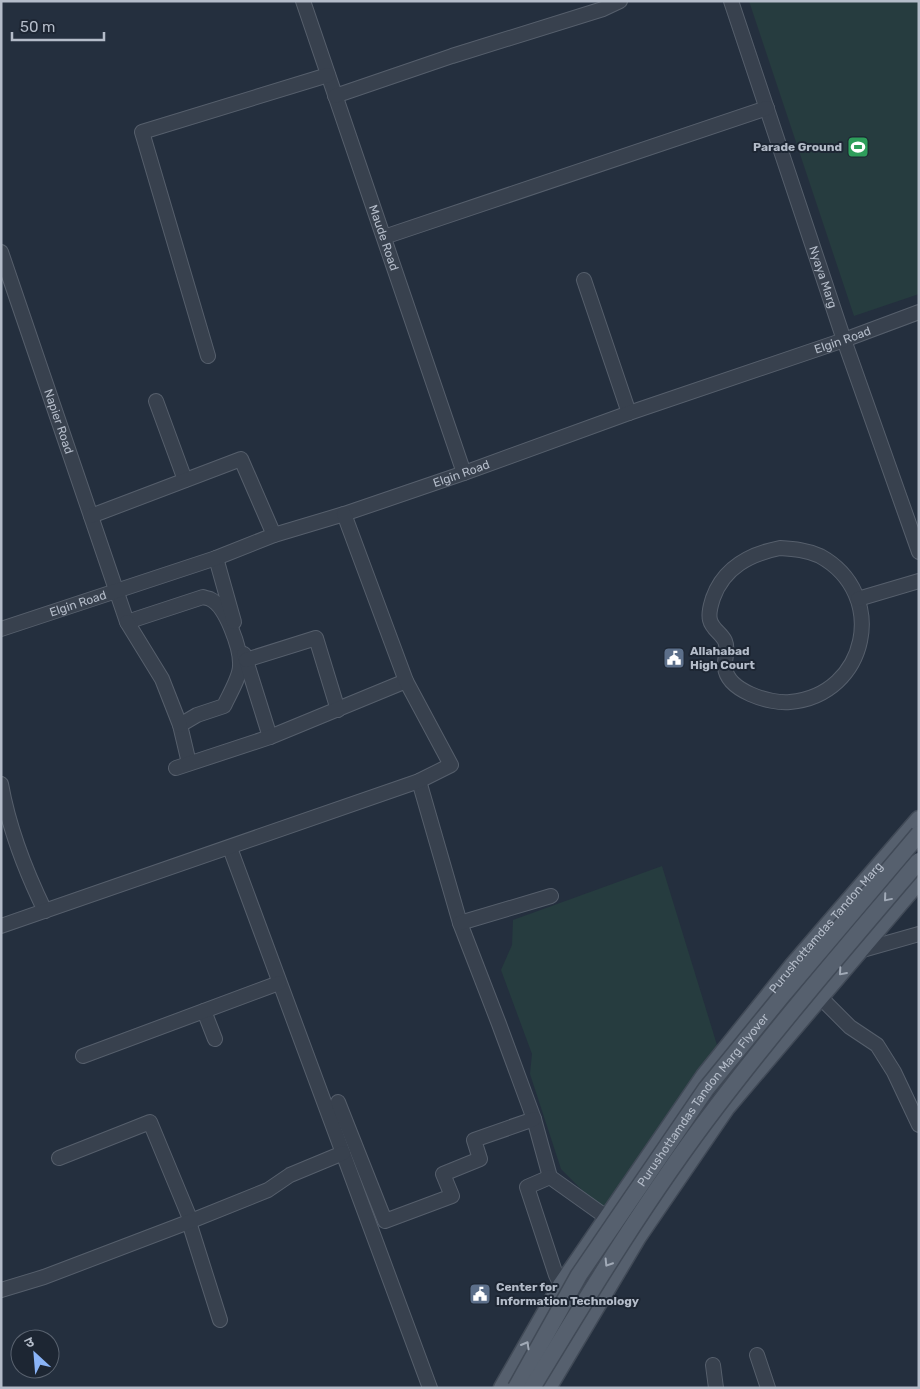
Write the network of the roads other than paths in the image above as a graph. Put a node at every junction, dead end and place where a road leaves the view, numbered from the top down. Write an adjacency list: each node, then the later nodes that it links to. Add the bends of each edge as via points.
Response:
1 (302, 1): 4 (street, Maude Road)
2 (620, 1): 5 (street)
3 (730, 1): 6 (street, Nyaya Marg)
4 (328, 75): 5 (street, Maude Road); 12 (street, via 142,132)
5 (335, 96): 7 (street, Maude Road)
6 (767, 108): 7 (street); 11 (street, Nyaya Marg)
7 (384, 237): 15 (street, Maude Road)
8 (1, 252): 18 (street, Napier Road)
9 (584, 280): 14 (street)
10 (919, 312): 11 (street, Elgin Road)
11 (844, 340): 14 (street, Elgin Road); 20 (street, Nyaya Marg)
12 (208, 356)
13 (156, 401): 16 (street)
14 (629, 412): 15 (street, Elgin Road)
15 (464, 473): 17 (street, Elgin Road)
16 (185, 480): 18 (street); 19 (street, via 241,459)
17 (344, 514): 19 (street, Elgin Road); 28 (street)
18 (91, 516): 23 (street, Napier Road)
19 (274, 535): 21 (street, Elgin Road)
20 (919, 552)
21 (216, 558): 23 (street, Elgin Road); 27 (street)
22 (919, 581): 24 (street)
23 (116, 590): 25 (street, Napier Road); 26 (street, Elgin Road)
24 (858, 599): 24 (street, via 836,566 800,549 760,552 742,561 727,574 709,610 716,632 725,641 725,668 730,680 757,697 780,702 804,700 833,686 854,661 860,646 862,615)
25 (127, 622): 30 (street, Napier Road, via 162,679); 30 (street, via 203,597 211,599 226,616 237,646 240,666 232,690 224,706 196,715)
26 (1, 629)
27 (246, 660): 29 (street, via 316,638); 31 (street)
28 (406, 681): 29 (street); 34 (street, via 451,764)
29 (338, 710): 31 (street)
30 (180, 725): 32 (street, Napier Road)
31 (270, 737): 32 (street)
32 (189, 763): 33 (street)
33 (176, 768)
34 (419, 782): 38 (street); 44 (street)
35 (1, 784): 43 (street, via 16,845)
36 (919, 819): 59 (main road, Purushottamdas Tandon Marg, via 704,1076)
37 (919, 834): 70 (main road, Purushottamdas Tandon Marg Flyover, bridge, via 706,1089 579,1275)
38 (230, 848): 43 (street); 48 (street)
39 (919, 861): 71 (main road, Purushottamdas Tandon Marg Flyover, one-way to 71, bridge, via 786,1018 716,1108 610,1261)
40 (919, 881): 42 (main road)
41 (551, 896): 44 (street)
42 (911, 897): 47 (main road)
43 (45, 911): 45 (street)
44 (460, 923): 54 (street)
45 (1, 926)
46 (919, 934): 47 (street)
47 (859, 951): 49 (main road, one-way to 49)
48 (279, 983): 50 (street); 56 (street)
49 (820, 996): 55 (street, via 850,1027 877,1045 894,1072); 61 (main road, via 727,1107)
50 (204, 1011): 51 (street); 52 (street)
51 (215, 1039)
52 (83, 1056)
53 (338, 1102): 54 (street, via 384,1221 452,1196 443,1174 480,1159 474,1140)
54 (534, 1119): 58 (street)
55 (919, 1125)
56 (343, 1153): 60 (street, via 290,1174 268,1190); 68 (street)
57 (59, 1158): 60 (street, via 150,1122)
58 (550, 1177): 59 (street); 62 (street, via 527,1187)
59 (607, 1219): 61 (street); 62 (main road, Purushottamdas Tandon Marg)
60 (190, 1222): 63 (street); 65 (street)
61 (638, 1237): 64 (main road)
62 (561, 1285): 64 (street); 69 (main road, Purushottamdas Tandon Marg, one-way to 62)
63 (1, 1290)
64 (589, 1319): 72 (main road)
65 (220, 1320)
66 (757, 1355): 74 (street)
67 (713, 1366): 73 (street)
68 (430, 1388)
69 (502, 1388)
70 (516, 1388)
71 (532, 1388)
72 (548, 1388)
73 (716, 1388)
74 (768, 1388)

